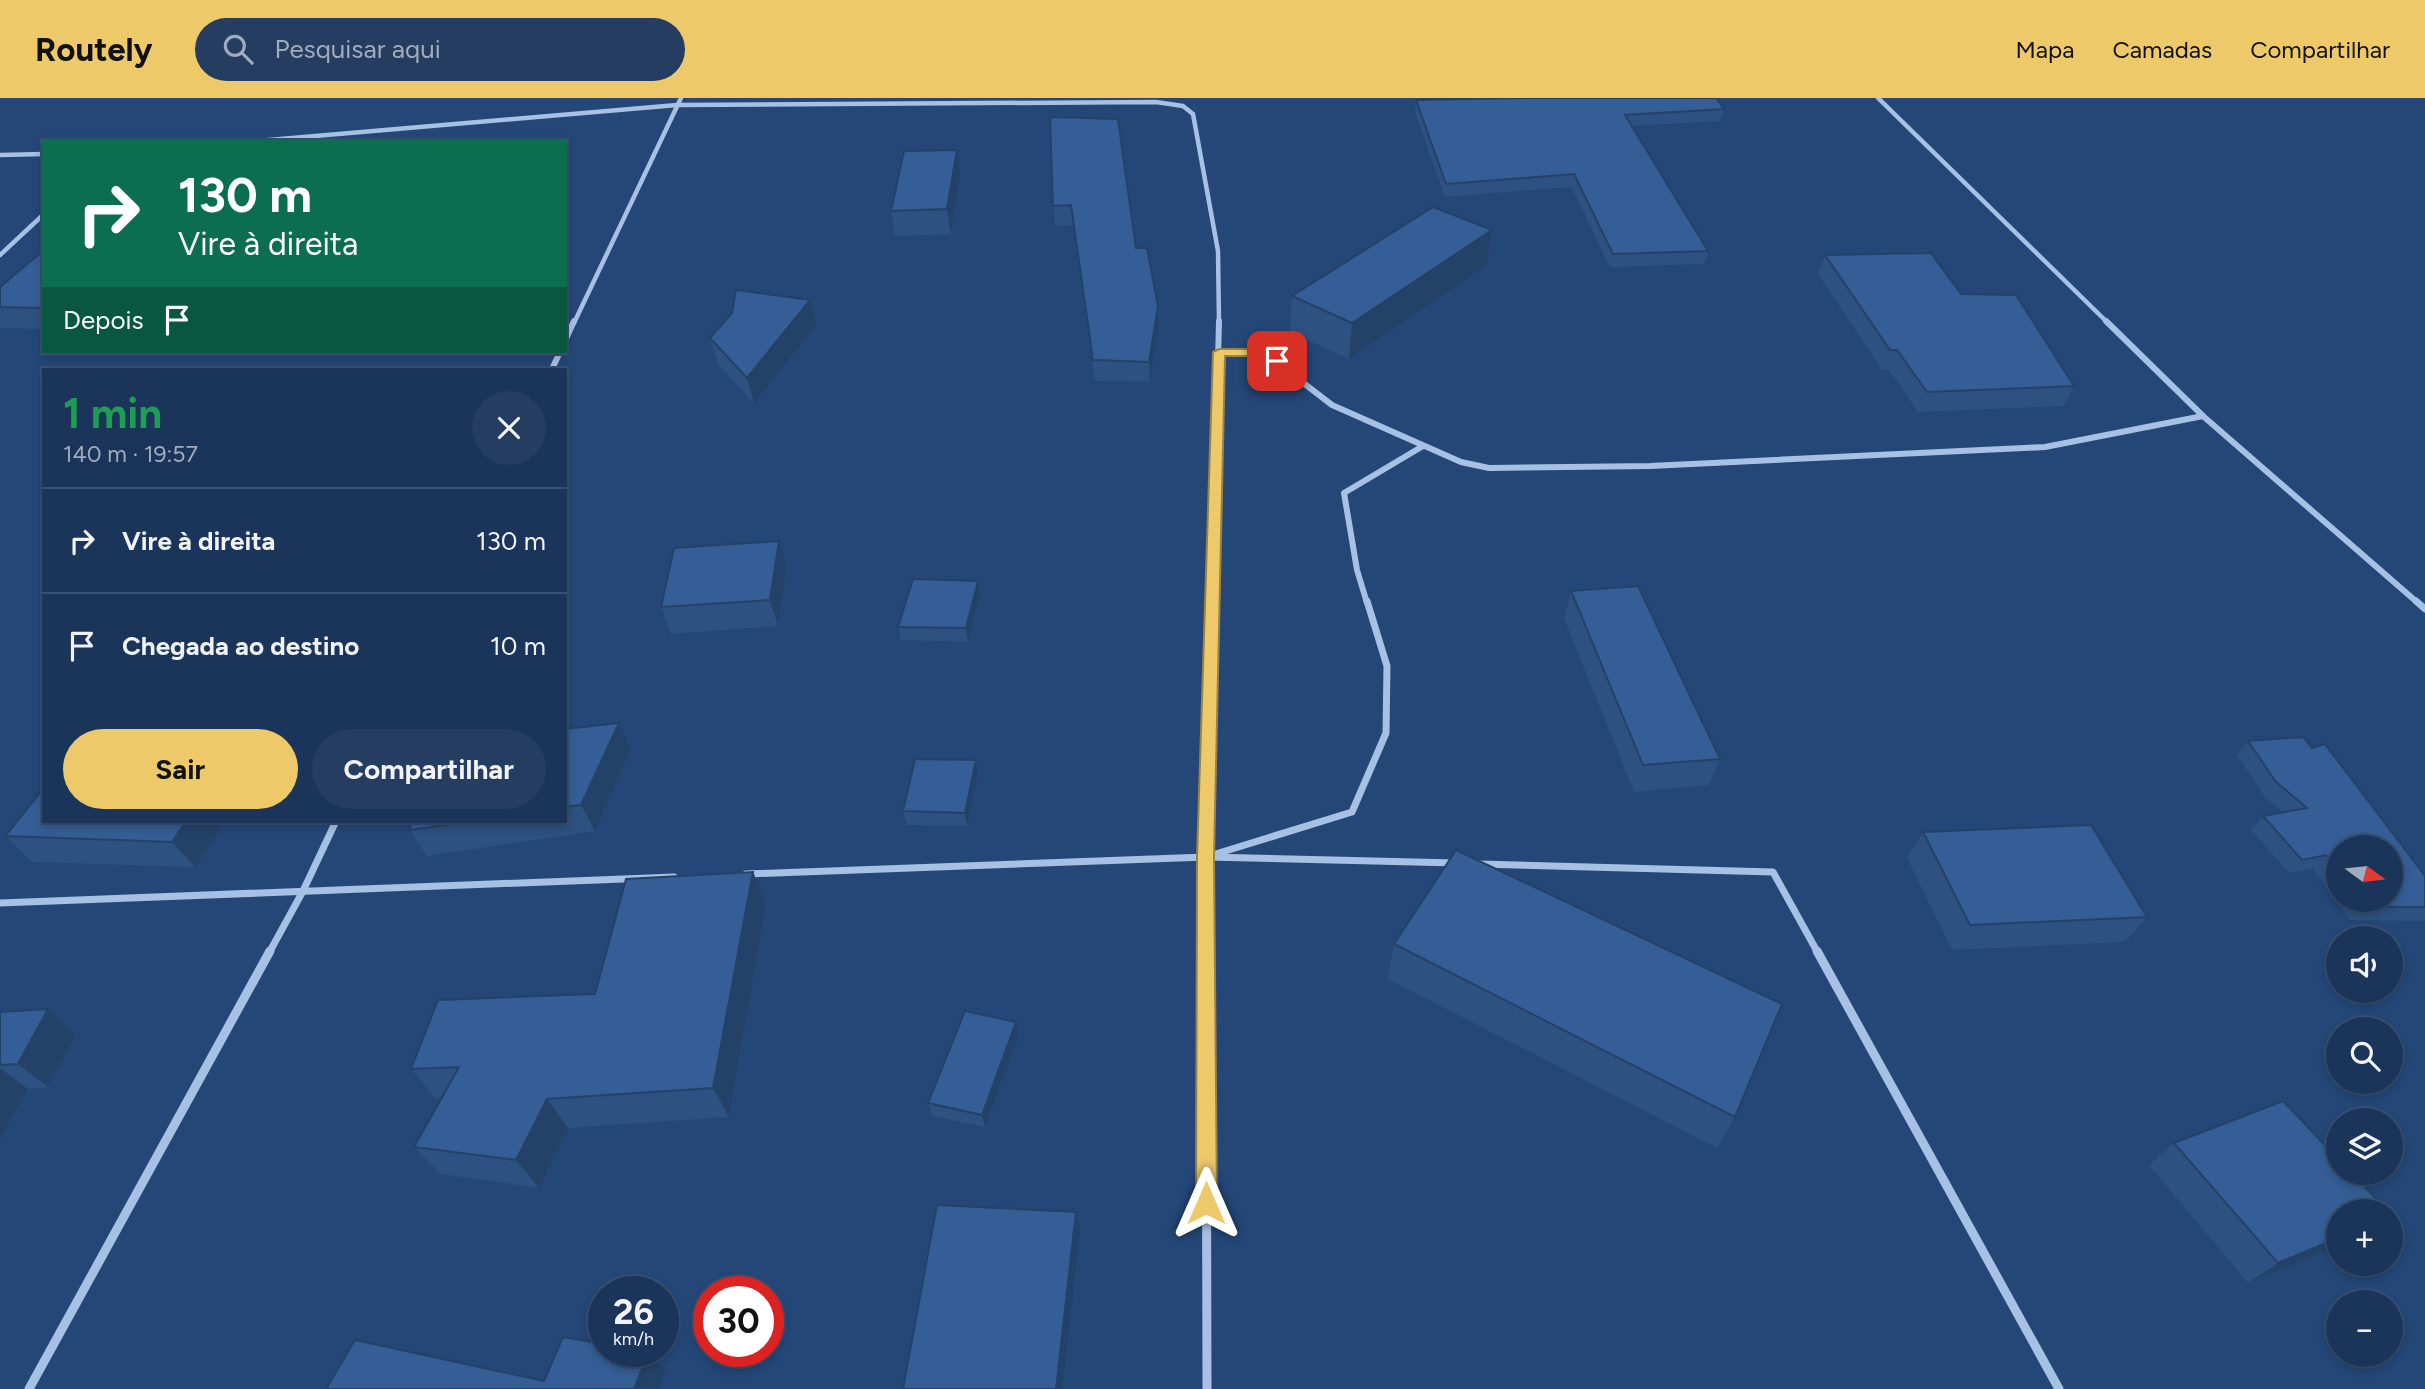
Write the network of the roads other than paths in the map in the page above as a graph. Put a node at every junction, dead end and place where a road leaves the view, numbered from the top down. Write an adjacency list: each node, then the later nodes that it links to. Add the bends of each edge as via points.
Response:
1 (681, 98): 5 (street)
2 (1171, 98): 4 (street)
3 (1878, 98): 13 (street)
4 (1156, 102): 5 (street); 12 (street, via 1183,106 1193,114 1218,251)
5 (677, 105): 6 (street); 11 (street)
6 (267, 140)
7 (0, 155): 8 (street)
8 (42, 155)
9 (42, 216): 10 (street)
10 (0, 255)
11 (567, 337)
12 (1219, 352): 14 (street, via 1261,353 1332,405); 17 (street)
13 (2203, 416): 14 (street, via 2045,447 1650,466 1489,468); 15 (street)
14 (1423, 446): 17 (street, via 1344,493 1357,570 1387,666 1386,733 1352,812)
15 (2425, 609)
16 (336, 823): 20 (street)
17 (1206, 857): 18 (street); 23 (street); 24 (street, via 1773,872)
18 (733, 875)
19 (678, 877): 20 (street)
20 (303, 891): 21 (street); 22 (street)
21 (0, 903)
22 (29, 1389)
23 (1207, 1389)
24 (2059, 1389)

